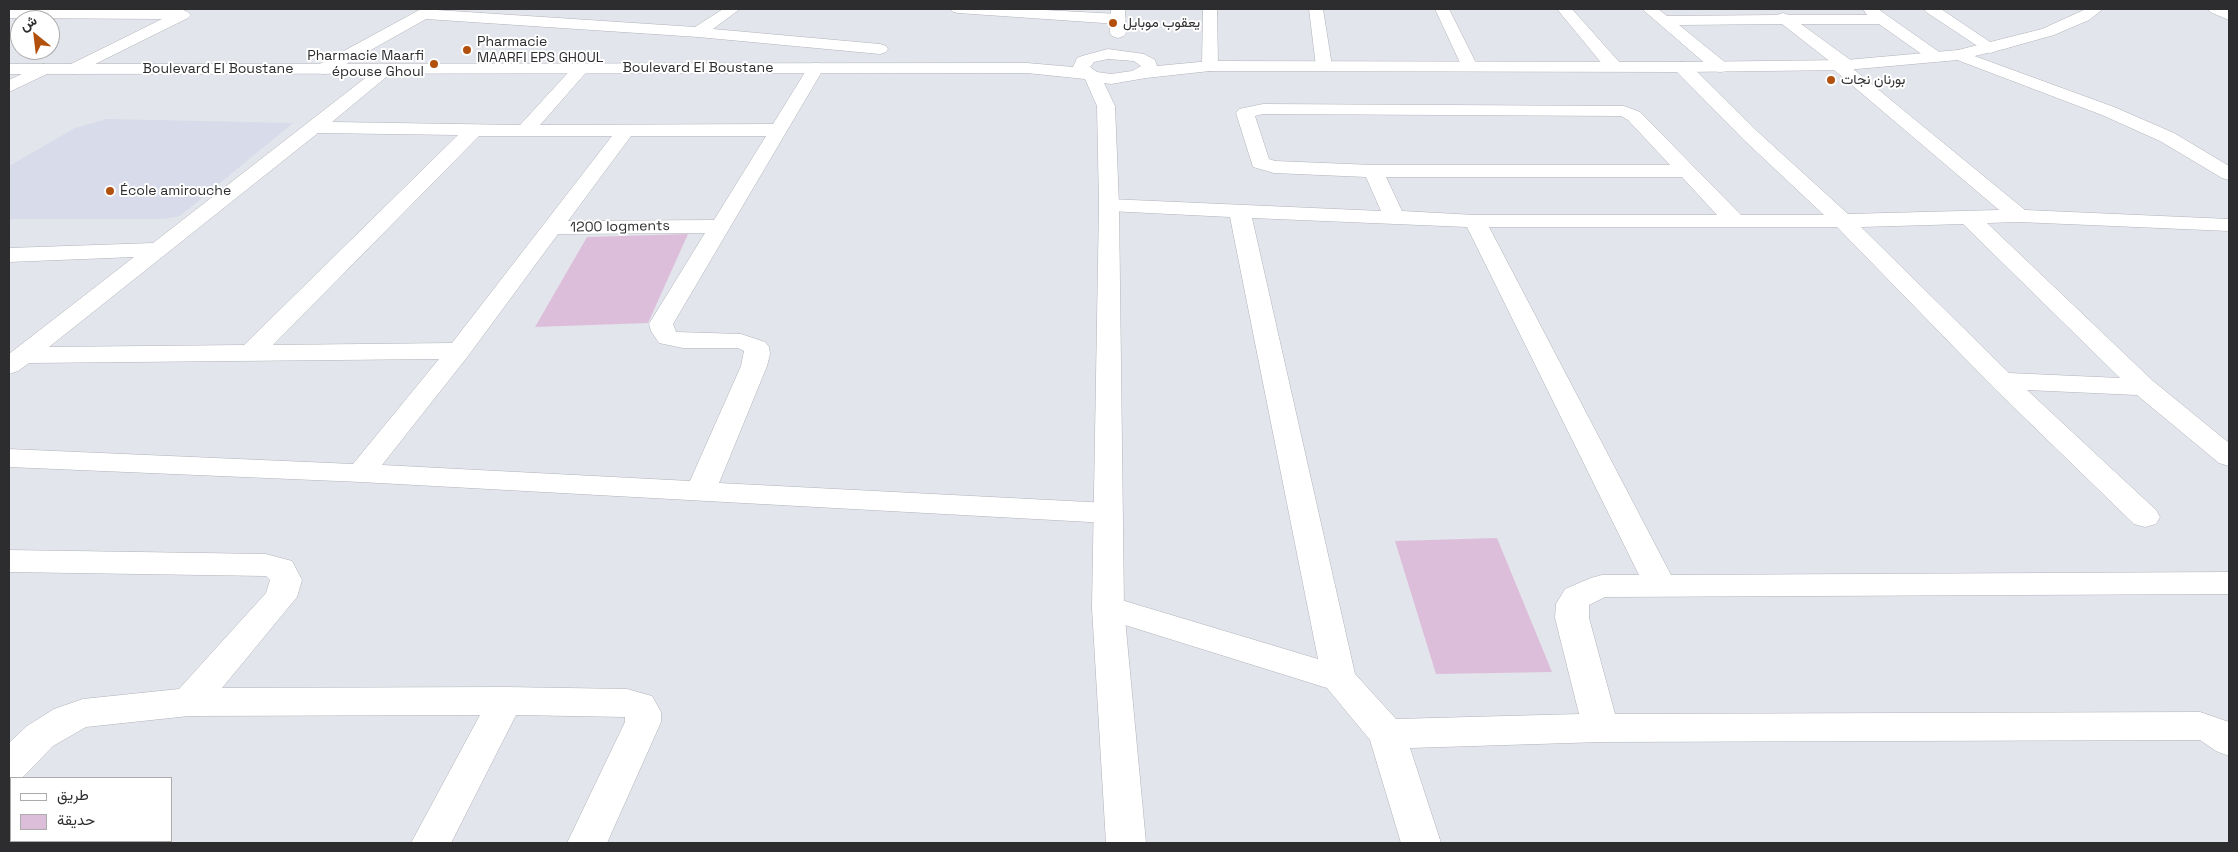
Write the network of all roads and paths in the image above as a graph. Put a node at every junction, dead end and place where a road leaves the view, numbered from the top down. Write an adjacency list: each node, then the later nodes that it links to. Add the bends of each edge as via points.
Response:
1 (733, 9): 20 (street)
2 (958, 9): 16 (street)
3 (1210, 9): 30 (street)
4 (1316, 9): 27 (street)
5 (1442, 9): 28 (street)
6 (1564, 9): 31 (street)
7 (1649, 9): 18 (street)
8 (1770, 9): 19 (street)
9 (1869, 9): 17 (street)
10 (1931, 9): 21 (street)
11 (2096, 9): 21 (street, via 2048,32)
12 (63, 11): 14 (street); 15 (street)
13 (427, 11): 20 (street); 39 (street)
14 (189, 12): 38 (street)
15 (9, 13)
16 (1118, 20): 26 (street); 29 (street)
17 (1884, 20): 19 (street); 24 (street)
18 (1664, 21): 19 (street); 33 (street)
19 (1786, 21): 25 (street)
20 (698, 32): 22 (street)
21 (1991, 48): 23 (street)
22 (880, 49)
23 (1958, 55): 24 (street); 50 (street, via 2099,107 2167,137)
24 (1936, 57): 25 (street)
25 (1842, 65): 33 (street); 53 (street)
26 (1092, 66): 29 (street, via 1120,54); 29 (street, via 1111,79); 35 (street, Boulevard El Boustane); 42 (street)
27 (1324, 66): 28 (street); 30 (street)
28 (1470, 66): 31 (street)
29 (1140, 67): 30 (street); 42 (street, via 1123,92)
30 (1207, 67)
31 (1614, 67): 32 (street)
32 (1682, 67): 33 (street); 58 (street)
33 (1720, 67)
34 (582, 68): 35 (street, Boulevard El Boustane); 40 (street, Boulevard El Boustane); 47 (street)
35 (816, 68): 46 (street)
36 (9, 69): 37 (street, Boulevard El Boustane)
37 (43, 69): 38 (street, Boulevard El Boustane); 41 (street)
38 (75, 69): 39 (street, Boulevard El Boustane)
39 (324, 69): 40 (street, Boulevard El Boustane)
40 (388, 69): 43 (street)
41 (9, 87)
42 (1106, 106): 51 (street)
43 (314, 126): 44 (street); 62 (street)
44 (474, 130): 47 (street); 65 (street)
45 (626, 130): 46 (street); 47 (street); 61 (street, 1200 logments)
46 (778, 130): 60 (street)
47 (525, 131)
48 (1373, 171): 49 (street); 49 (street, via 1266,166 1258,160 1245,113 1263,110 1620,110 1634,116); 54 (street)
49 (1689, 171): 57 (street)
50 (2229, 174)
51 (1109, 205): 52 (street); 73 (street)
52 (1240, 212): 54 (street); 79 (street)
53 (2019, 216): 55 (street); 59 (street)
54 (1395, 218): 56 (street)
55 (1970, 219): 58 (street); 68 (street)
56 (1475, 220): 57 (street); 77 (street)
57 (1735, 221): 58 (street)
58 (1843, 221): 67 (street)
59 (2229, 225)
60 (721, 226): 61 (street, 1200 logments); 72 (street, via 661,324 668,338 741,341 756,347 754,366)
61 (552, 228): 64 (street)
62 (159, 249): 63 (street); 66 (street)
63 (9, 255)
64 (459, 351): 65 (street); 71 (street)
65 (251, 353): 66 (street)
66 (16, 361)
67 (2002, 381): 68 (street); 74 (street)
68 (2144, 387): 69 (street)
69 (2229, 457)
70 (9, 458): 71 (street)
71 (361, 473): 72 (street)
72 (701, 491): 73 (street)
73 (1108, 513): 78 (street)
74 (2145, 517)
75 (9, 561): 81 (street, via 266,564 281,569 286,580 281,597)
76 (2229, 583): 77 (street)
77 (1660, 585): 82 (street, via 1602,586 1577,597 1572,604 1572,618)
78 (1108, 608): 79 (street); 88 (street)
79 (1339, 679): 83 (street)
80 (505, 701): 81 (street); 86 (street); 87 (street, via 627,704 639,706 643,712 643,722)
81 (189, 702): 85 (street, via 83,713 40,736)
82 (1601, 728): 83 (street); 84 (street, via 2200,726)
83 (1387, 734): 89 (street)
84 (2229, 741)
85 (9, 767)
86 (431, 843)
87 (587, 843)
88 (1126, 843)
89 (1421, 843)

